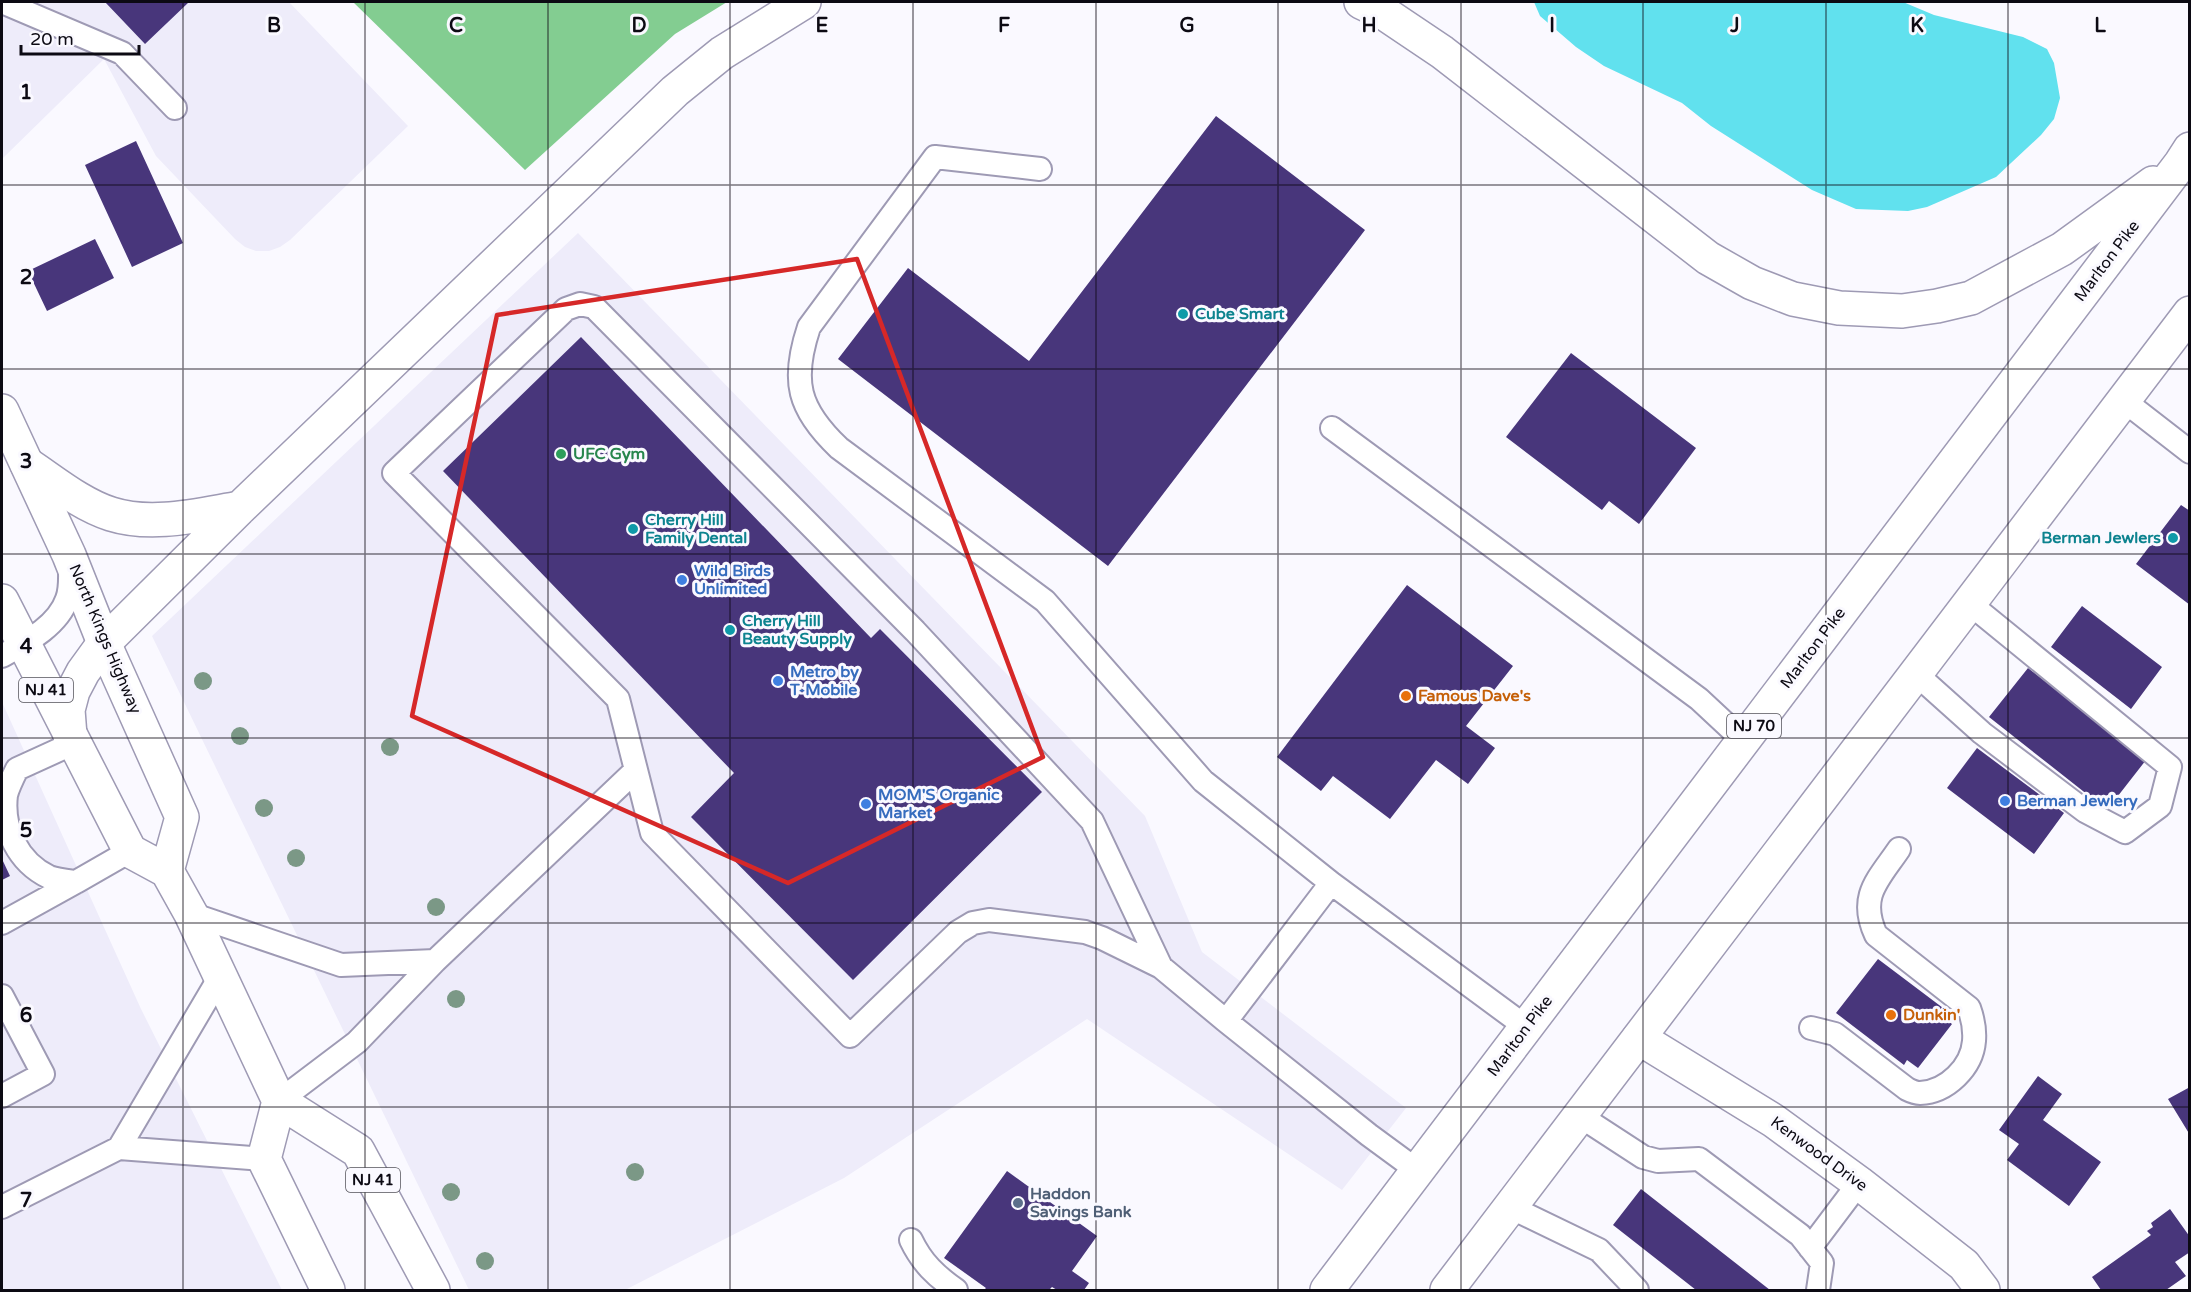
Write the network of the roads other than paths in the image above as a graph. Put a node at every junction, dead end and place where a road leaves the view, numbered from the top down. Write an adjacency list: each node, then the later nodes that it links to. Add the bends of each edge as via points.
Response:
1 (2, 2): 4 (lane, via 122,53)
2 (804, 2): 13 (main road, via 722,53 675,91)
3 (1361, 2): 5 (main road, via 1384,12 1442,52 1707,258 1752,283 1793,299 1839,308 1902,311 1971,298 2062,249)
4 (175, 108)
5 (2185, 156): 21 (main road, Marlton Pike / NJ 70)
6 (1041, 169): 27 (lane, via 935,157 808,327 800,353 799,380 806,406 819,430 839,448 1045,601 1203,781)
7 (2190, 313): 8 (main road)
8 (2123, 400): 11 (lane); 16 (main road)
9 (2, 411): 12 (main road, North Kings Highway)
10 (1332, 428): 21 (lane, via 1699,699)
11 (2190, 452)
12 (27, 464): 13 (main road, via 91,505 135,519 161,520); 14 (main road, North Kings Highway)
13 (240, 508): 17 (main road)
14 (69, 555): 17 (main road, North Kings Highway); 18 (lane, via 67,599 58,615)
15 (2, 601): 18 (main road, NJ 41)
16 (1969, 603): 19 (main road); 19 (lane, via 2170,767 2160,806 2125,832 2085,811 1982,734)
17 (104, 643): 20 (main road, via 82,672 74,691 68,710); 25 (main road, North Kings Highway, via 182,817)
18 (12, 650): 20 (main road, NJ 41)
19 (1915, 673): 37 (main road)
20 (70, 736): 24 (main road, NJ 41); 26 (lane, via 63,748 17,769 6,793 5,819 13,843 28,863 50,877)
21 (1743, 740): 35 (main road, Marlton Pike / NJ 70)
22 (636, 770): 30 (lane); 31 (lane, via 652,834 850,1036 958,932 981,921 1085,932); 31 (lane, via 618,699 394,472 566,309 580,304 594,307 602,315 915,631 1092,820)
23 (1899, 849): 36 (lane, via 1873,887 1868,901 1869,919 1876,935 1969,1008 1974,1043 1966,1064 1940,1088 1919,1093 1907,1089 1835,1034)
24 (130, 851): 25 (main road); 26 (lane)
25 (167, 871): 28 (main road)
26 (76, 882): 29 (lane)
27 (1331, 883): 34 (lane); 35 (lane)
28 (191, 914): 30 (lane, via 341,964); 32 (main road)
29 (2, 923)
30 (435, 961): 39 (lane, via 357,1042)
31 (1161, 967): 34 (lane)
32 (221, 975): 39 (main road); 41 (lane)
33 (2, 996): 38 (lane, via 43,1074)
34 (1226, 1022): 43 (lane)
35 (1527, 1027): 43 (main road, Marlton Pike / NJ 70)
36 (1811, 1028)
37 (1639, 1038): 40 (main road); 44 (main road, Kenwood Drive, via 1774,1120)
38 (2, 1096)
39 (279, 1101): 42 (main road); 51 (main road, NJ 41, via 358,1151)
40 (1580, 1116): 46 (main road); 48 (lane, via 1643,1157 1658,1161 1699,1159 1800,1236)
41 (119, 1148): 42 (lane); 45 (lane)
42 (264, 1159): 50 (main road)
43 (1418, 1172): 53 (main road, Marlton Pike / NJ 70)
44 (1859, 1183): 48 (lane); 56 (main road, Kenwood Drive, via 1964,1265)
45 (2, 1207)
46 (1510, 1207): 49 (main road); 54 (lane, via 1599,1250)
47 (911, 1240): 52 (lane, via 933,1274)
48 (1810, 1248): 55 (lane, via 1822,1263)
49 (1460, 1285)
50 (328, 1290)
51 (433, 1290)
52 (956, 1290)
53 (1327, 1290)
54 (1637, 1290)
55 (1818, 1290)
56 (1983, 1290)

